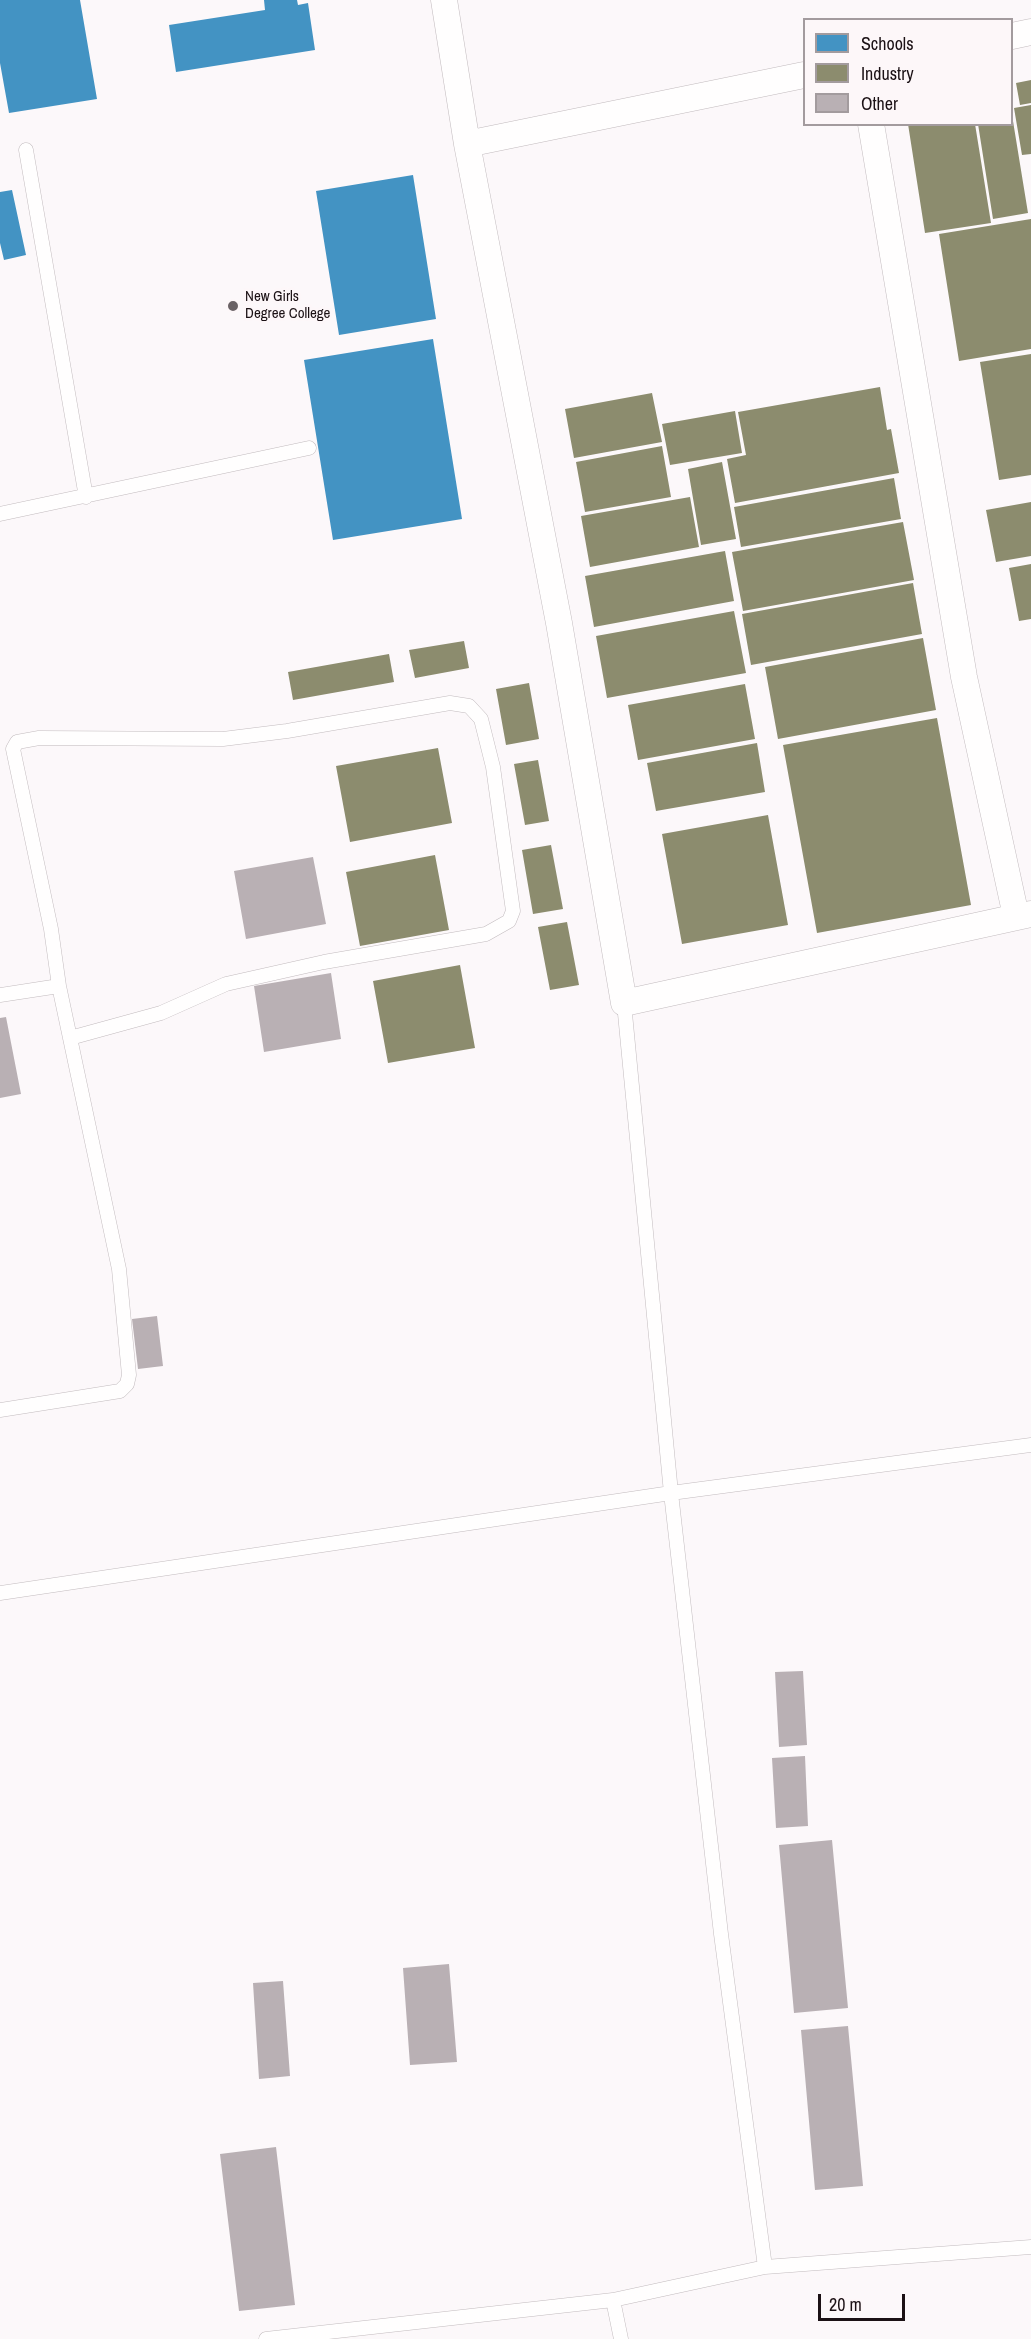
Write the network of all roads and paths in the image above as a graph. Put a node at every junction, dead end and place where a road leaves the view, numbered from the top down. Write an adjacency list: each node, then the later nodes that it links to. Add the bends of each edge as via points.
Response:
1 (444, 0): 6 (street)
2 (1031, 32): 3 (street)
3 (1013, 36)
4 (803, 75): 6 (street)
5 (871, 126): 11 (street, via 964,677)
6 (467, 144): 14 (street, via 559,623)
7 (26, 150): 9 (lane)
8 (309, 448): 9 (lane)
9 (86, 497): 10 (lane)
10 (0, 514)
11 (1024, 915): 14 (street)
12 (59, 986): 13 (lane); 15 (lane); 15 (lane, via 51,929 13,749 16,742 39,738 223,739 450,703 470,706 481,719 493,767 513,911 509,921 486,934 324,962 226,984 161,1013)
13 (0, 995)
14 (624, 1003): 18 (lane)
15 (70, 1038): 16 (lane, via 119,1269 129,1375 120,1391)
16 (0, 1410)
17 (1031, 1445): 18 (lane)
18 (671, 1493): 19 (lane); 21 (lane)
19 (0, 1593)
20 (1031, 2247): 21 (lane)
21 (765, 2267): 22 (lane)
22 (613, 2300): 23 (lane); 24 (lane)
23 (266, 2339)
24 (621, 2339)

